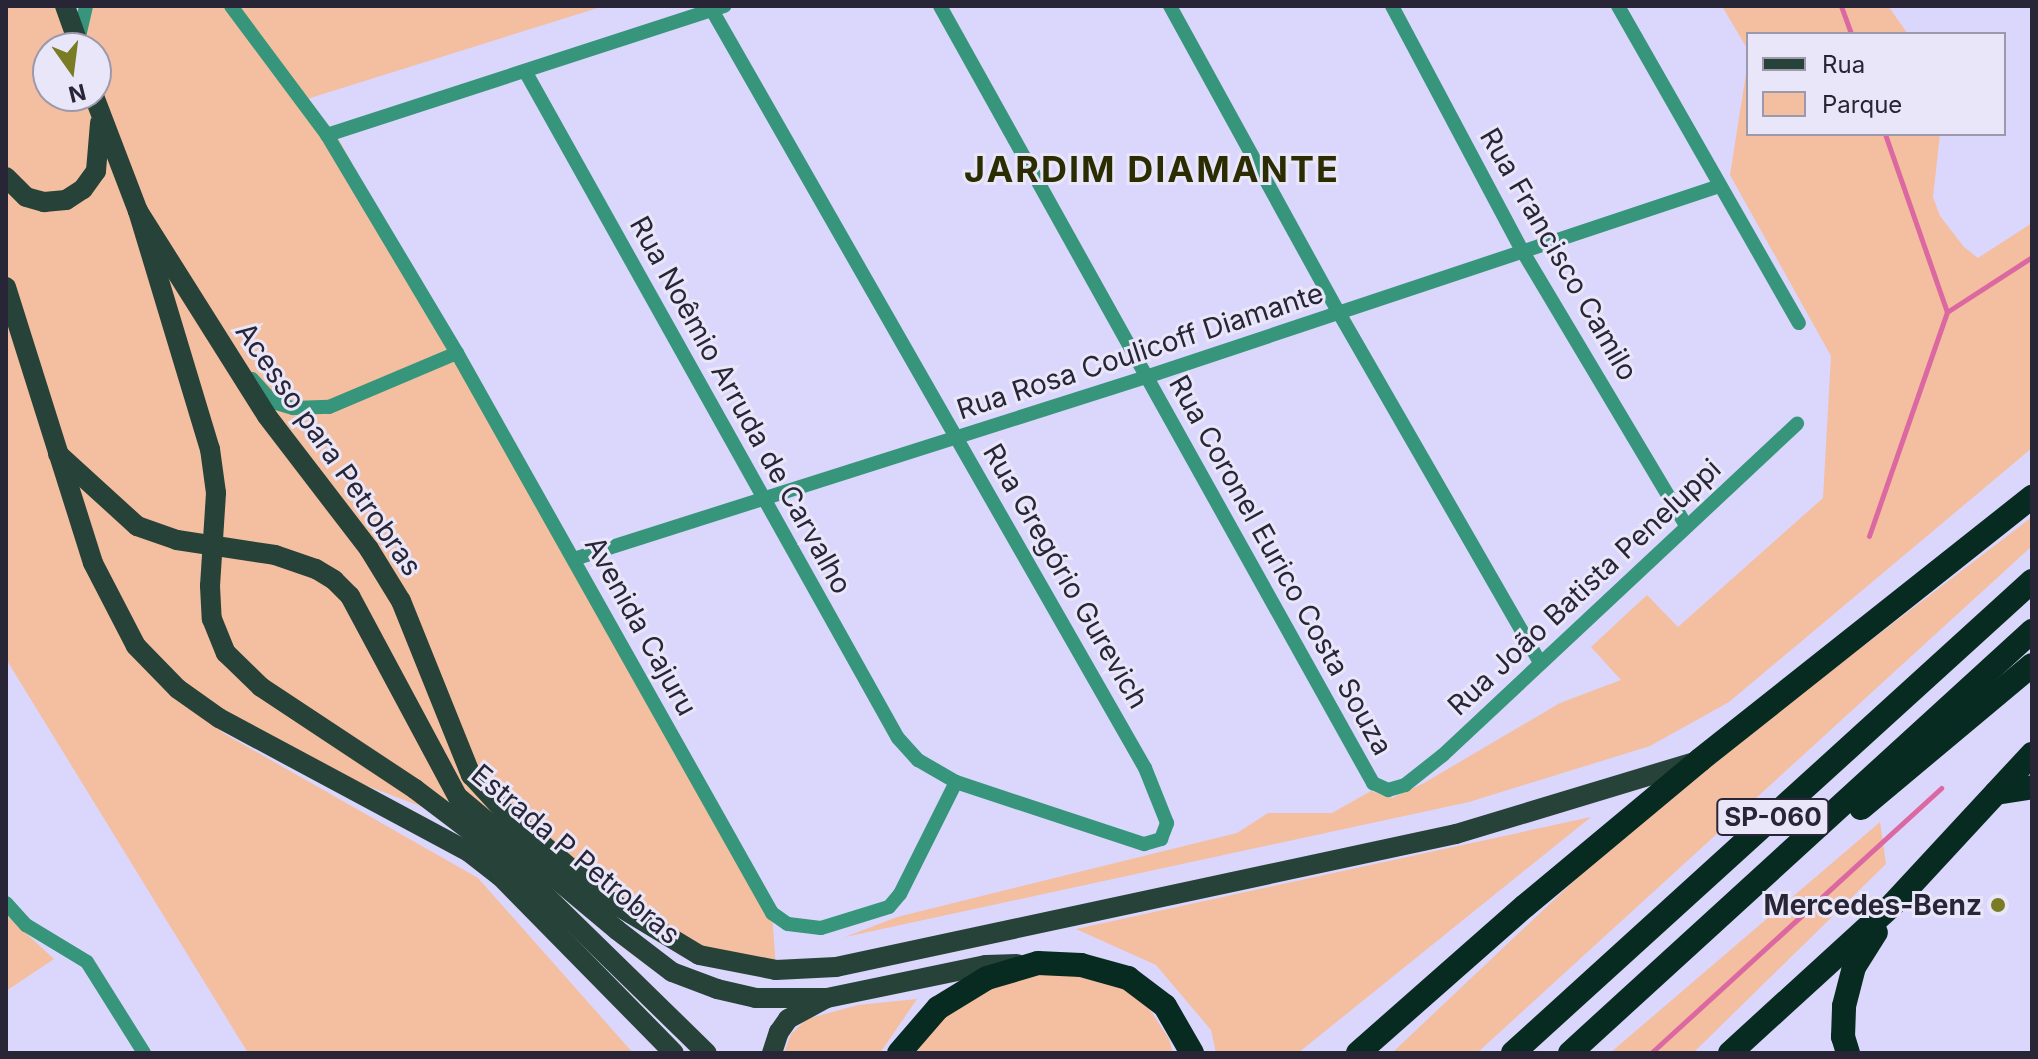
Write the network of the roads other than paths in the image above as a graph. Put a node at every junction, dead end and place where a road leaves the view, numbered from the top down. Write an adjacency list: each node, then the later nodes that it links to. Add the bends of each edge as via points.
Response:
1 (65, 6): 9 (main road)
2 (86, 6): 10 (street)
3 (231, 6): 14 (street, Avenida Cajuru)
4 (940, 6): 24 (street, Rua Coronel Eurico Costa Souza)
5 (1170, 6): 20 (street)
6 (1392, 6): 18 (street, Rua Francisco Camilo)
7 (1618, 6): 16 (street)
8 (718, 8): 11 (street); 26 (street, Rua Gregório Gurevich)
9 (75, 32)
10 (81, 32)
11 (525, 71): 14 (street); 29 (street, Rua Noêmio Arruda de Carvalho)
12 (99, 112): 13 (main road, Acesso para Petrobras)
13 (100, 117): 15 (main road, via 96,171 66,200 26,197); 17 (main road, Acesso para Petrobras)
14 (327, 135): 23 (street, Avenida Cajuru)
15 (6, 177)
16 (1719, 186): 18 (street, Rua Rosa Coulicoff Diamante); 21 (street)
17 (138, 211): 22 (main road, Acesso para Petrobras); 49 (main road, Acesso para Petrobras, bridge, via 210,449 216,493 212,619 226,653 261,687 415,789 510,861)
18 (1523, 252): 20 (street, Rua Rosa Coulicoff Diamante); 30 (street, Rua Francisco Camilo)
19 (6, 287): 27 (main road)
20 (1339, 313): 24 (street, Rua Rosa Coulicoff Diamante); 34 (street)
21 (1799, 323)
22 (227, 352): 23 (street, via 273,402 310,409 329,407); 37 (main road, Acesso para Petrobras, via 401,601 471,775 506,813 608,900 699,955 776,970 836,967 1456,834)
23 (457, 353): 31 (street, Avenida Cajuru)
24 (1146, 377): 26 (street, Rua Rosa Coulicoff Diamante); 39 (street, Rua Coronel Eurico Costa Souza, via 1373,783 1388,790)
25 (1797, 424): 30 (street, Rua João Batista Peneluppi)
26 (958, 438): 29 (street, Rua Rosa Coulicoff Diamante); 38 (street, Rua Gregório Gurevich, via 1145,768 1167,823 1161,839 1144,844)
27 (58, 454): 46 (main road, Estrada P Petrobras, via 137,526 177,540 275,555 334,580 350,596 458,797 672,972 755,998); 48 (main road, via 113,607 136,646 178,689 219,718 469,852 500,876)
28 (2032, 497): 37 (highway)
29 (763, 500): 31 (street, Rua Rosa Coulicoff Diamante); 38 (street, Rua Noêmio Arruda de Carvalho, via 898,738 918,760)
30 (1686, 525): 34 (street, Rua João Batista Peneluppi)
31 (574, 559): 38 (street, Avenida Cajuru, via 772,913 788,924 821,928 889,907)
32 (2032, 581): 54 (highway, SP-060)
33 (2032, 631): 44 (highway, SP-060)
34 (1540, 663): 39 (street, Rua João Batista Peneluppi)
35 (2032, 665): 44 (highway)
36 (2032, 754): 41 (highway)
37 (1700, 760): 53 (highway)
38 (956, 782)
39 (1405, 785)
40 (2032, 787): 41 (highway)
41 (1996, 793): 43 (highway)
42 (6, 903): 47 (street, via 26,925 87,962)
43 (1894, 903): 56 (highway); 57 (highway, via 1854,967 1844,1006)
44 (1681, 952): 55 (highway, SP-060)
45 (1038, 963): 46 (main road, Estrada P Petrobras, via 986,965); 51 (highway, via 987,978 938,1008); 52 (highway, via 1081,965 1128,978 1165,1006)
46 (827, 998): 50 (main road, via 788,1019)
47 (144, 1053)
48 (674, 1053)
49 (707, 1053)
50 (772, 1053)
51 (899, 1053)
52 (1192, 1053)
53 (1358, 1053)
54 (1513, 1053)
55 (1570, 1053)
56 (1730, 1053)
57 (1848, 1053)

